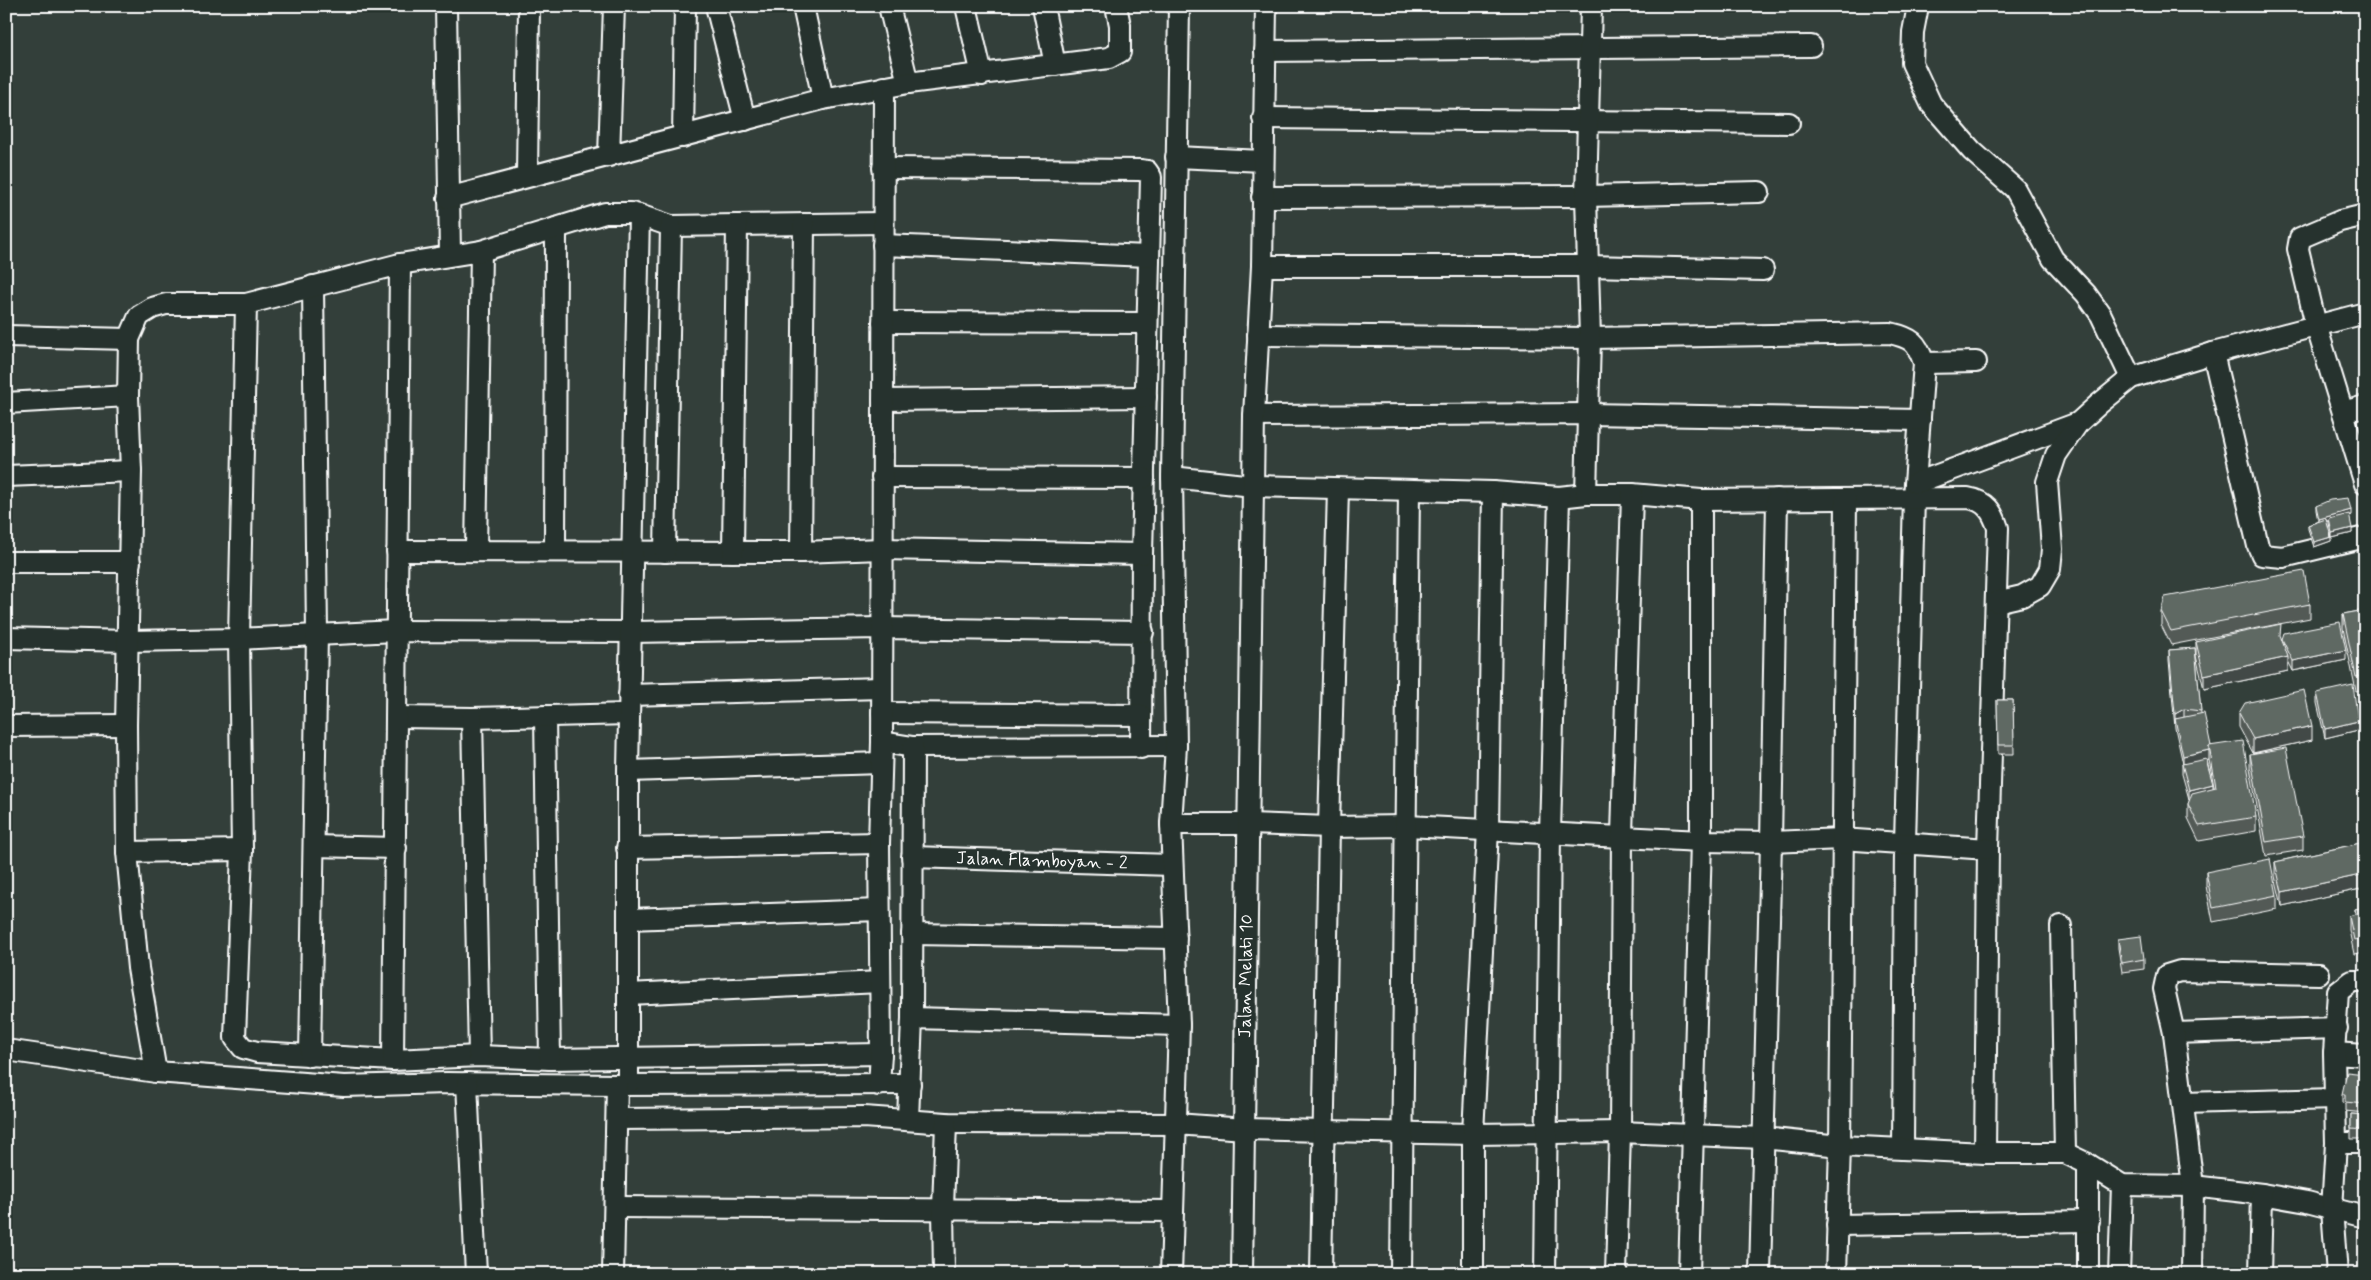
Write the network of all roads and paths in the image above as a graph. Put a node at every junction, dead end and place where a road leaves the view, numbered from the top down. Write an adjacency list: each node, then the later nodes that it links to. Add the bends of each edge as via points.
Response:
1 (446, 6): 36 (street)
2 (529, 6): 32 (street)
3 (614, 6): 28 (street)
4 (685, 6): 27 (street)
5 (716, 6): 24 (street)
6 (802, 6): 22 (street)
7 (889, 6): 20 (street)
8 (966, 6): 19 (street)
9 (1043, 6): 18 (street)
10 (1116, 6): 18 (street, via 1120,52 1109,58)
11 (1179, 6): 29 (street)
12 (1266, 6): 17 (street, Jalan Melati 10)
13 (1591, 6): 16 (street)
14 (1918, 6): 65 (street, via 1912,63 1931,104 1972,151 2015,189 2053,259 2101,315)
15 (1811, 46): 16 (street)
16 (1590, 48): 17 (street); 25 (street)
17 (1265, 51): 23 (street, Jalan Melati 10)
18 (1055, 66): 19 (street)
19 (982, 76): 20 (street)
20 (908, 83): 21 (street)
21 (884, 87): 22 (street); 31 (street)
22 (823, 99): 24 (street)
23 (1263, 118): 25 (street); 30 (street, Jalan Melati 10)
24 (745, 120): 27 (street)
25 (1588, 122): 26 (street); 34 (street)
26 (1789, 123)
27 (683, 137): 28 (street)
28 (609, 156): 32 (street)
29 (1176, 157): 30 (street); 79 (street)
30 (1263, 161): 35 (street, Jalan Melati 10)
31 (883, 168): 39 (street); 47 (street, via 1147,171 1151,176)
32 (527, 176): 36 (street)
33 (1759, 192): 34 (street)
34 (1586, 196): 35 (street); 50 (street)
35 (1262, 197): 49 (street, Jalan Melati 10)
36 (448, 198): 46 (street)
37 (639, 215): 42 (street); 43 (street, via 606,213); 98 (street)
38 (2365, 215): 57 (street, via 2340,221 2300,238 2298,249)
39 (883, 223): 40 (street); 44 (street)
40 (804, 224): 41 (street); 101 (street)
41 (737, 225): 42 (street); 100 (street)
42 (671, 226): 99 (street)
43 (556, 228): 45 (street); 97 (street)
44 (883, 245): 47 (street); 55 (street)
45 (481, 251): 46 (street); 96 (street)
46 (450, 254): 48 (street)
47 (1148, 256): 56 (street)
48 (400, 264): 52 (street); 95 (street)
49 (1262, 266): 50 (street); 58 (street, Jalan Melati 10)
50 (1587, 266): 51 (street); 60 (street)
51 (1763, 270)
52 (313, 286): 53 (street); 110 (street)
53 (246, 304): 61 (street, via 166,304 152,308 138,316); 112 (street)
54 (2365, 313): 57 (street)
55 (883, 322): 56 (street); 68 (street)
56 (1147, 323): 67 (street)
57 (2316, 325): 62 (street); 71 (street)
58 (1258, 335): 60 (street); 73 (street, Jalan Melati 10)
59 (6, 336): 61 (street)
60 (1590, 338): 64 (street, via 1890,333 1904,336 1918,345); 72 (street)
61 (129, 339): 66 (street)
62 (2213, 353): 65 (street); 93 (street, via 2262,555 2283,557)
63 (1976, 362): 64 (street)
64 (1924, 363): 74 (street)
65 (2131, 378): 75 (street)
66 (128, 396): 69 (street); 76 (street)
67 (1146, 397): 68 (street); 80 (street)
68 (883, 400): 78 (street)
69 (6, 403)
70 (2365, 406): 71 (street)
71 (2343, 412): 81 (street)
72 (1587, 414): 73 (street); 74 (street); 87 (street)
73 (1254, 416): 82 (street, Jalan Melati 10)
74 (1920, 420): 84 (street)
75 (2078, 423): 84 (street); 105 (street, via 2056,455 2048,482 2050,569 2040,586 2022,596)
76 (131, 471): 77 (street); 104 (street)
77 (6, 476)
78 (882, 477): 80 (street); 94 (street)
79 (1172, 477): 82 (street); 124 (street)
80 (1144, 478): 102 (street)
81 (2365, 484)
82 (1253, 486): 83 (street); 130 (street, Jalan Melati 10)
83 (1338, 489): 85 (street); 132 (street)
84 (1915, 490): 91 (street); 105 (street, via 1976,499 1994,515 1998,528); 140 (street)
85 (1410, 491): 86 (street); 131 (street)
86 (1493, 492): 89 (street); 133 (street)
87 (1586, 494): 88 (street); 89 (street)
88 (1632, 494): 92 (street); 135 (street)
89 (1559, 497): 134 (street)
90 (1777, 499): 91 (street); 92 (street); 138 (street)
91 (1846, 499): 136 (street)
92 (1701, 500): 137 (street)
93 (2365, 537)
94 (882, 548): 101 (street); 102 (street); 106 (street)
95 (397, 551): 96 (street); 107 (street)
96 (476, 551): 97 (street)
97 (555, 551): 98 (street)
98 (632, 552): 99 (street); 108 (street)
99 (665, 552): 100 (street)
100 (733, 552): 101 (street)
101 (801, 552)
102 (1142, 554): 109 (street)
103 (6, 562): 104 (street)
104 (130, 562): 113 (street)
105 (1996, 602): 144 (street)
106 (882, 628): 108 (street); 109 (street); 114 (street)
107 (395, 631): 108 (street); 110 (street); 119 (street)
108 (631, 632): 115 (street)
109 (1143, 632): 117 (street)
110 (317, 634): 112 (street); 141 (street)
111 (6, 638): 113 (street)
112 (240, 639): 113 (street); 145 (street)
113 (128, 641): 121 (street)
114 (881, 688): 115 (street); 116 (street)
115 (629, 704): 118 (street); 128 (street)
116 (882, 712): 117 (street); 123 (street)
117 (1141, 715): 126 (street)
118 (545, 716): 120 (street); 170 (street)
119 (397, 718): 120 (street); 142 (street)
120 (472, 718): 167 (street)
121 (126, 725): 122 (street); 146 (street)
122 (6, 726)
123 (882, 742): 125 (street); 127 (street)
124 (1176, 746): 126 (street); 129 (street)
125 (913, 747): 126 (street); 147 (street)
126 (1141, 748)
127 (881, 763): 128 (street); 139 (street)
128 (628, 771): 143 (street)
129 (1172, 824): 130 (street); 148 (street)
130 (1249, 824): 132 (street); 186 (street, Jalan Melati 10)
131 (1406, 826): 132 (street); 133 (street); 188 (street)
132 (1329, 827): 187 (street)
133 (1488, 829): 134 (street); 190 (street)
134 (1550, 833): 135 (street); 191 (street)
135 (1622, 835): 137 (street); 189 (street)
136 (1841, 839): 138 (street); 140 (street); 196 (street)
137 (1701, 841): 138 (street); 192 (street)
138 (1772, 842): 193 (street)
139 (879, 843): 143 (street); 149 (street)
140 (1905, 843): 144 (street); 197 (street)
141 (314, 846): 142 (street); 166 (street)
142 (396, 848): 171 (street)
143 (628, 848): 150 (street)
144 (1988, 849): 198 (street)
145 (242, 850): 146 (street); 166 (street, via 235,1038 243,1048 257,1052)
146 (128, 852): 172 (street, via 138,968)
147 (912, 857): 148 (street, Jalan Flamboyan - 2); 152 (street)
148 (1172, 865): 153 (street)
149 (880, 910): 150 (street); 156 (street)
150 (628, 919): 157 (street)
151 (2060, 926): 199 (street)
152 (912, 934): 153 (street); 158 (street)
153 (1176, 938): 159 (street)
154 (2319, 974): 161 (street, via 2180,970 2167,975 2164,989)
155 (2365, 981): 160 (street, via 2352,981 2338,992)
156 (880, 982): 157 (street); 163 (street)
157 (628, 994): 169 (street)
158 (912, 1018): 159 (street); 176 (street)
159 (1179, 1025): 185 (street)
160 (2337, 1028): 161 (street); 164 (street)
161 (2174, 1033): 180 (street)
162 (6, 1050): 172 (street)
163 (881, 1054): 169 (street); 175 (street)
164 (2334, 1054): 165 (street); 179 (street)
165 (2365, 1055)
166 (310, 1056): 171 (street)
167 (478, 1056): 168 (street); 170 (street)
168 (443, 1057): 171 (street); 173 (street)
169 (627, 1058): 170 (street); 177 (street)
170 (550, 1059)
171 (392, 1060)
172 (156, 1072): 173 (street, via 344,1086)
173 (446, 1083): 174 (street)
174 (467, 1083): 177 (street); 211 (street)
175 (879, 1084): 176 (street); 178 (street)
176 (910, 1084): 183 (street)
177 (622, 1085): 178 (street); 182 (street)
178 (835, 1085): 181 (street)
179 (2335, 1099): 180 (street); 195 (street)
180 (2183, 1103): 202 (street)
181 (835, 1117): 182 (street); 183 (street)
182 (618, 1118): 204 (street)
183 (908, 1119): 184 (street)
184 (946, 1123): 185 (street); 205 (street)
185 (1176, 1124): 186 (street); 207 (street)
186 (1245, 1129): 187 (street); 215 (street, Jalan Melati 10)
187 (1323, 1132): 188 (street); 216 (street)
188 (1403, 1132): 190 (street); 217 (street)
189 (1620, 1132): 191 (street); 192 (street); 220 (street)
190 (1473, 1134): 191 (street); 218 (street)
191 (1547, 1134): 219 (street)
192 (1692, 1137): 193 (street); 221 (street)
193 (1763, 1138): 196 (street); 222 (street)
194 (2365, 1143): 195 (street)
195 (2336, 1144): 206 (street)
196 (1840, 1146): 197 (street); 210 (street)
197 (1904, 1149): 198 (street)
198 (1985, 1153): 199 (street)
199 (2065, 1153): 200 (street)
200 (2088, 1164): 201 (street); 209 (street)
201 (2122, 1185): 202 (street); 225 (street)
202 (2193, 1186): 203 (street); 226 (street)
203 (2262, 1194): 206 (street); 227 (street)
204 (615, 1206): 205 (street); 212 (street)
205 (943, 1208): 207 (street); 213 (street)
206 (2332, 1209): 208 (street); 228 (street)
207 (1173, 1211): 214 (street)
208 (2365, 1217)
209 (2089, 1221): 210 (street); 224 (street)
210 (1837, 1225): 223 (street)
211 (476, 1274)
212 (613, 1274)
213 (944, 1274)
214 (1172, 1274)
215 (1242, 1274)
216 (1322, 1274)
217 (1401, 1274)
218 (1473, 1274)
219 (1545, 1274)
220 (1616, 1274)
221 (1689, 1274)
222 (1760, 1274)
223 (1836, 1274)
224 (2088, 1274)
225 (2119, 1274)
226 (2192, 1274)
227 (2260, 1274)
228 (2337, 1274)

